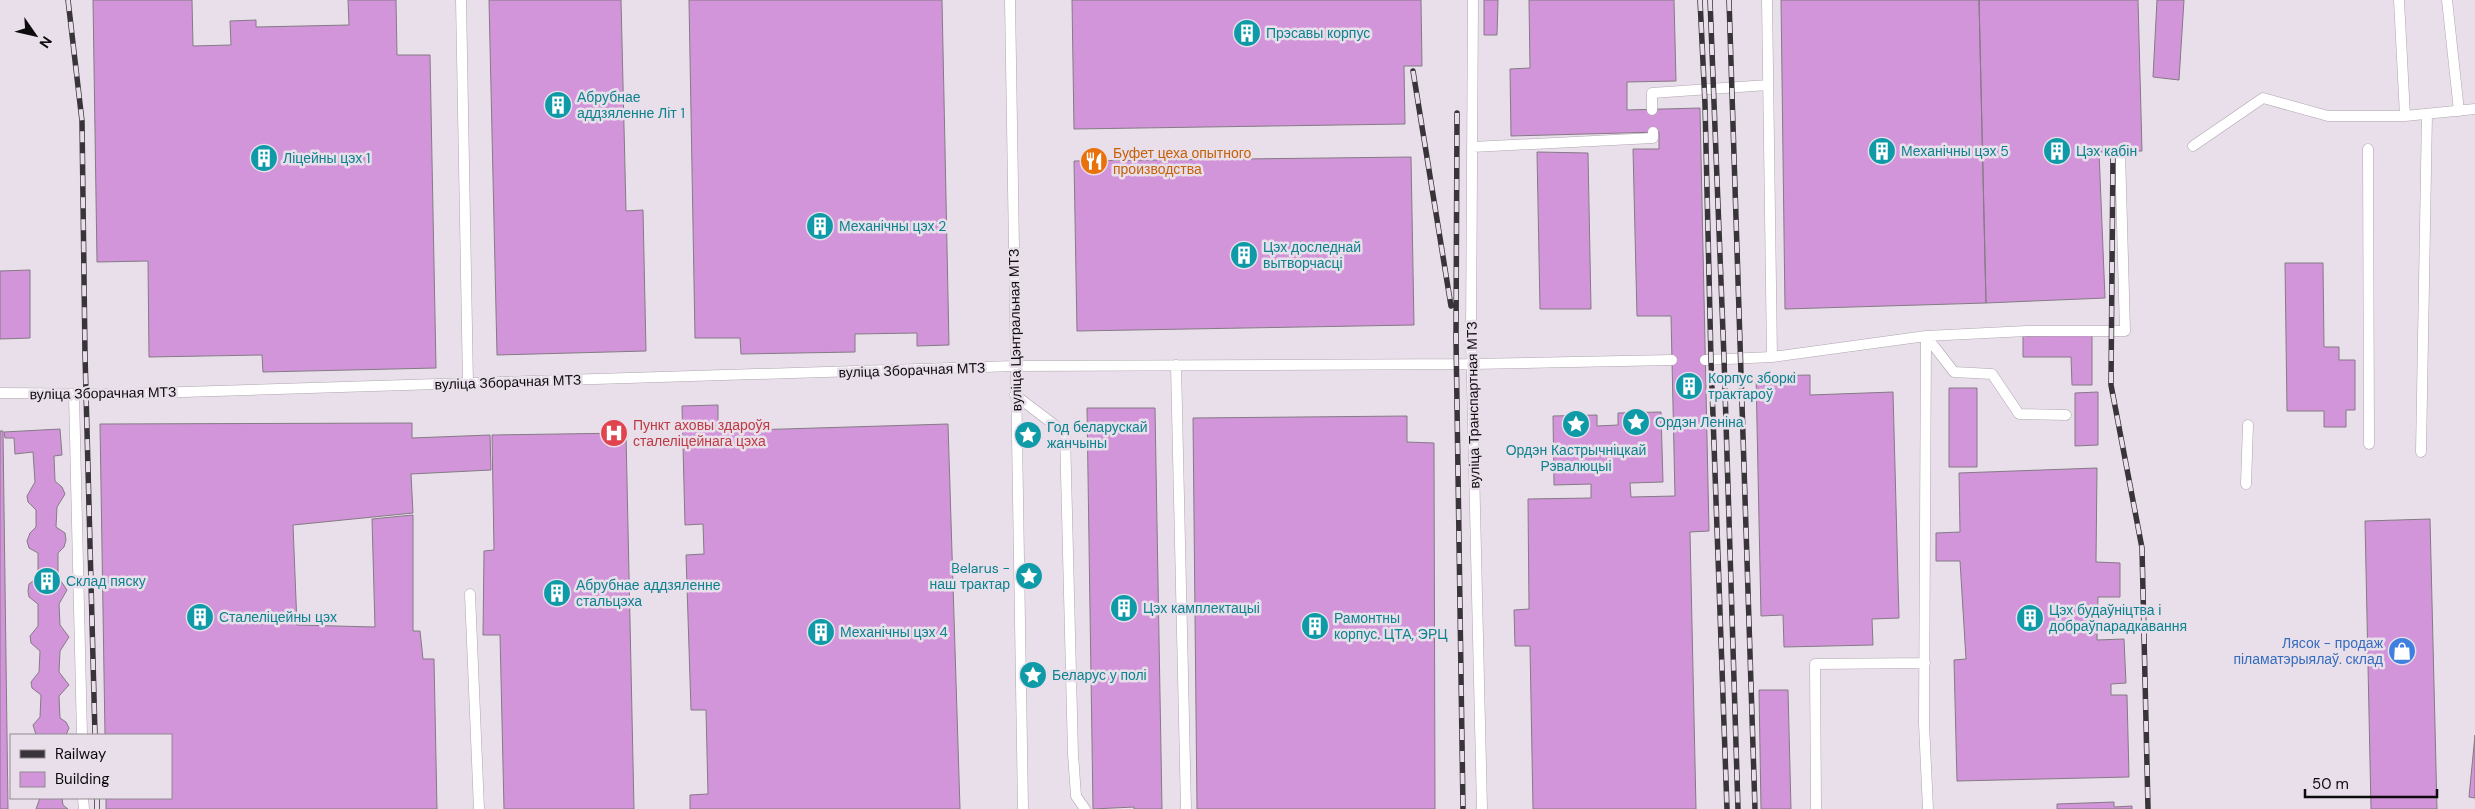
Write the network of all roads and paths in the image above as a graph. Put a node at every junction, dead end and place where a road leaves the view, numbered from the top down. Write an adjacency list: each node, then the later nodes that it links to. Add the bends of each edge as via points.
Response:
1 (461, 0): 25 (lane)
2 (1010, 0): 24 (lane, вуліца Цэнтральная МТЗ)
3 (1473, 0): 15 (lane, вуліца Транспартная МТЗ)
4 (1767, 0): 7 (lane)
5 (2399, 0): 12 (lane)
6 (2447, 0): 10 (lane)
7 (1768, 85): 9 (lane, via 1652,93); 19 (lane)
8 (2475, 109): 10 (lane)
9 (1652, 110)
10 (2459, 111): 11 (lane)
11 (2427, 114): 12 (lane); 32 (lane)
12 (2405, 116): 14 (lane, via 2328,116 2263,98)
13 (1653, 132): 15 (lane, via 1653,138)
14 (2193, 146)
15 (1472, 147): 22 (lane, вуліца Транспартная МТЗ)
16 (2368, 149): 31 (lane)
17 (2120, 152): 18 (lane, via 2126,332 2027,331)
18 (1926, 336): 19 (lane); 29 (lane, via 1954,372 1992,374 2019,414); 35 (lane)
19 (1772, 357): 21 (lane)
20 (1672, 360): 22 (lane, вуліца Зборачная МТЗ)
21 (1705, 360)
22 (1472, 364): 23 (lane, вуліца Зборачная МТЗ); 41 (lane, вуліца Транспартная МТЗ)
23 (1176, 365): 24 (lane, вуліца Зборачная МТЗ); 40 (lane)
24 (1015, 366): 25 (lane, вуліца Зборачная МТЗ); 28 (lane, вуліца Цэнтральная МТЗ)
25 (468, 384): 27 (lane, вуліца Зборачная МТЗ)
26 (0, 393): 27 (lane, вуліца Зборачная МТЗ)
27 (74, 395): 36 (lane)
28 (1015, 395): 38 (lane, вуліца Цэнтральная МТЗ); 39 (lane, via 1065,434 1073,754 1076,796)
29 (2066, 415)
30 (2248, 425): 33 (lane)
31 (2369, 444)
32 (2421, 452)
33 (2246, 484)
34 (470, 594): 37 (lane)
35 (1925, 663): 42 (lane, via 1815,664); 43 (lane)
36 (82, 734)
37 (478, 809)
38 (1023, 809)
39 (1085, 809)
40 (1186, 809)
41 (1482, 809)
42 (1816, 809)
43 (1928, 809)

